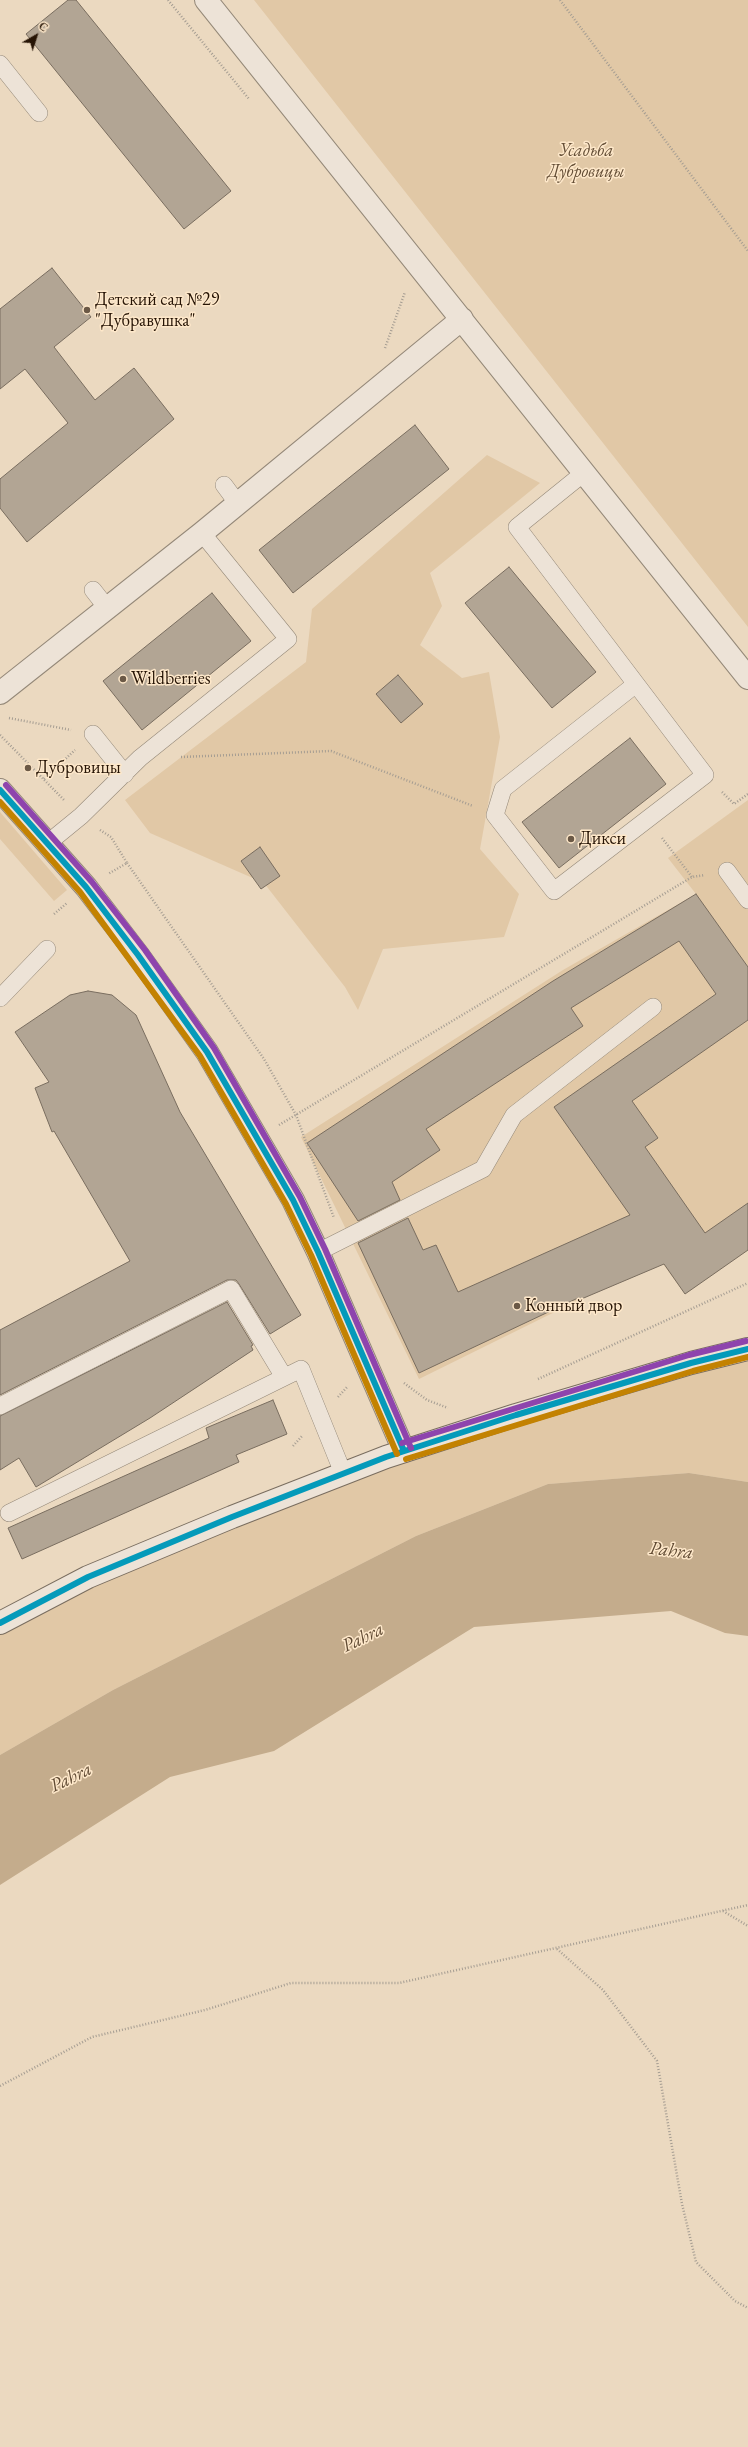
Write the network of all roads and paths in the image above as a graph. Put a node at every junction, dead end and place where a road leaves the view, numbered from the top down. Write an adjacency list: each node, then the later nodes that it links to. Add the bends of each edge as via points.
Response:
1 (206, 0): 6 (street)
2 (560, 0): 5 (path)
3 (0, 64): 4 (lane)
4 (39, 113)
5 (748, 252)
6 (462, 318): 7 (street); 9 (street)
7 (586, 472): 13 (street); 14 (lane, via 517,527)
8 (224, 485): 9 (lane)
9 (238, 504): 10 (street)
10 (202, 533): 12 (street); 19 (lane, via 288,639 140,758)
11 (93, 590): 12 (lane)
12 (108, 608): 15 (street)
13 (748, 678)
14 (636, 684): 20 (lane); 24 (lane, via 503,789)
15 (0, 693)
16 (8, 718): 17 (path)
17 (93, 734): 19 (lane); 21 (path)
18 (180, 757): 24 (path, via 331,751)
19 (125, 774): 26 (lane)
20 (705, 774): 23 (path, via 734,804); 25 (lane)
21 (44, 779)
22 (0, 790): 26 (street)
23 (748, 794)
24 (495, 815): 25 (lane, via 554,891)
25 (646, 820): 29 (path)
26 (48, 843): 35 (street, via 86,887 207,1052)
27 (127, 863): 34 (path, via 264,1059)
28 (727, 871): 29 (path); 30 (lane)
29 (692, 877): 34 (path)
30 (748, 900)
31 (47, 949): 32 (lane)
32 (0, 998)
33 (653, 1007): 36 (lane, via 514,1115 483,1169)
34 (296, 1115): 35 (path); 36 (path)
35 (258, 1138): 37 (street, via 293,1200)
36 (342, 1240): 37 (lane)
37 (318, 1252): 40 (street)
38 (748, 1283): 42 (path)
39 (748, 1349): 47 (street, via 676,1368)
40 (371, 1375): 44 (path, via 390,1366 399,1379 413,1391 427,1400); 45 (path, via 350,1385); 47 (street)
41 (284, 1377): 43 (lane, via 231,1289); 45 (lane, via 301,1369); 49 (lane)
42 (533, 1382)
43 (0, 1406)
44 (453, 1409)
45 (321, 1416): 46 (path); 48 (lane)
46 (293, 1446)
47 (404, 1451): 48 (street)
48 (343, 1473): 50 (street, via 88,1577)
49 (9, 1513)
50 (0, 1623)
51 (748, 1905): 52 (path)
52 (723, 1910): 53 (path); 54 (path)
53 (748, 1926)
54 (558, 1949): 55 (path, via 399,1983 290,1982 205,2010 92,2037); 56 (path, via 603,1990 657,2061 682,2204 696,2262 735,2301)
55 (0, 2086)
56 (748, 2308)

